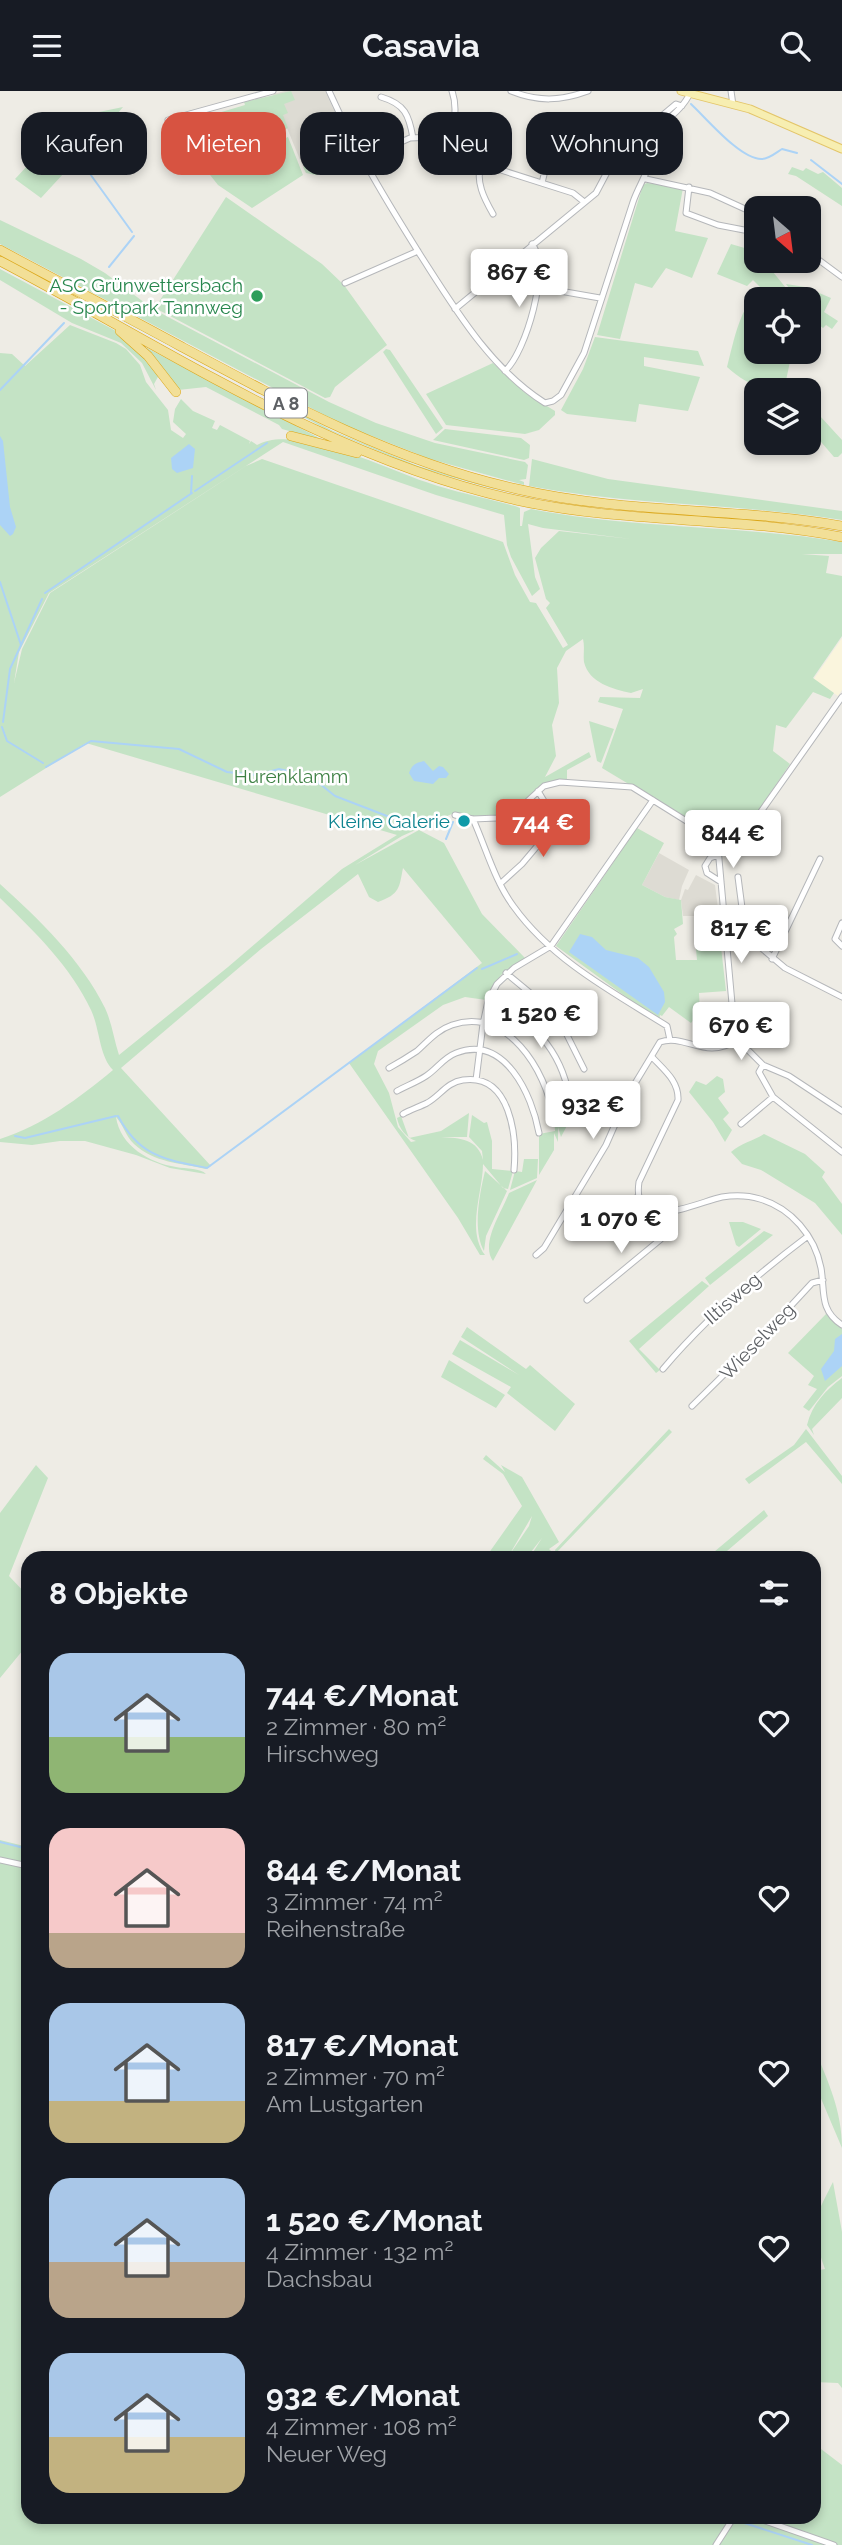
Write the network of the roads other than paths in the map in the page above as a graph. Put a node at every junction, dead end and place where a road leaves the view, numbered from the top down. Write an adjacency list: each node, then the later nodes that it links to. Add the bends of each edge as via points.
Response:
1 (273, 91): 13 (street)
2 (330, 91): 14 (street)
3 (452, 91): 15 (street)
4 (511, 91): 9 (street, via 542,99)
5 (588, 91): 9 (street)
6 (681, 91): 8 (main road)
7 (731, 91): 11 (street)
8 (690, 93): 11 (main road); 12 (street)
9 (571, 94)
10 (382, 97): 18 (street, via 404,108)
11 (733, 105): 21 (main road)
12 (682, 106): 16 (street, via 676,104); 17 (street)
13 (197, 112)
14 (339, 112)
15 (454, 112)
16 (666, 112)
17 (675, 112)
18 (412, 138): 19 (street); 20 (street)
19 (418, 138)
20 (404, 141)
21 (842, 149)
22 (370, 175): 37 (street)
23 (479, 175): 33 (street)
24 (512, 175): 29 (street)
25 (544, 175): 29 (street)
26 (606, 175): 31 (street)
27 (647, 175): 28 (street)
28 (646, 179): 30 (street); 43 (street, via 639,185)
29 (542, 183): 31 (street)
30 (689, 187): 32 (street); 34 (street, via 686,213)
31 (583, 201): 35 (street)
32 (744, 208)
33 (493, 214)
34 (744, 230)
35 (532, 244): 42 (street, via 538,253); 44 (street)
36 (0, 250): 50 (highway, A 8, via 333,426 451,472 591,503)
37 (418, 251): 41 (street); 44 (street)
38 (0, 261): 45 (highway, A 8)
39 (821, 262): 40 (street)
40 (842, 277)
41 (345, 283)
42 (537, 286): 43 (street); 46 (street, via 520,348)
43 (600, 299): 46 (street, via 584,353 565,390 553,401 545,403)
44 (455, 309): 46 (street)
45 (102, 317): 47 (highway, via 139,347); 49 (highway, A 8, via 275,409)
46 (505, 371)
47 (176, 392)
48 (291, 436): 49 (highway)
49 (379, 458): 51 (highway, A 8, via 454,484 553,508)
50 (842, 526)
51 (842, 537)
52 (842, 697): 59 (street, via 760,813 748,838)
53 (538, 791): 54 (street, via 569,781 632,787); 57 (street, via 509,814); 58 (street)
54 (653, 800): 59 (street); 69 (street)
55 (566, 812): 58 (street)
56 (454, 815): 57 (street)
57 (473, 819): 63 (street)
58 (556, 821): 63 (street)
59 (720, 842): 60 (street)
60 (719, 855): 64 (street); 64 (street, via 710,857 705,866)
61 (820, 859): 71 (street)
62 (738, 877): 65 (street)
63 (500, 884): 69 (street, via 521,916)
64 (721, 884): 65 (street); 66 (street)
65 (738, 884): 68 (street, via 744,923)
66 (724, 923): 68 (street); 77 (street)
67 (842, 923): 70 (street, via 835,939)
68 (740, 930): 71 (street)
69 (551, 946): 72 (street); 76 (street, via 667,1026)
70 (842, 946)
71 (772, 959): 74 (street)
72 (506, 974): 73 (street); 82 (street, via 561,1023)
73 (491, 995): 75 (street); 85 (street, via 542,1037 557,1059)
74 (842, 997)
75 (483, 1024): 78 (street); 81 (street, via 444,1028); 89 (street, via 504,1033 528,1054 545,1084)
76 (670, 1039): 77 (street, via 706,1049); 79 (street, via 660,1042)
77 (737, 1040): 80 (street)
78 (479, 1050): 83 (street); 84 (street, via 455,1054); 91 (street, via 505,1062 520,1081)
79 (652, 1057): 94 (street, via 679,1091 639,1182); 98 (street, via 599,1157)
80 (763, 1065): 86 (street, via 760,1072); 87 (street, via 789,1076)
81 (389, 1068)
82 (584, 1069)
83 (477, 1080): 88 (street, via 452,1084 429,1102); 93 (street, via 497,1092 508,1112)
84 (397, 1091)
85 (569, 1096)
86 (773, 1097): 90 (street); 92 (street)
87 (842, 1111)
88 (402, 1114)
89 (553, 1115)
90 (741, 1123)
91 (539, 1133)
92 (842, 1152)
93 (514, 1170)
94 (639, 1196): 95 (street); 96 (street, via 648,1209)
95 (619, 1209)
96 (666, 1214): 97 (street, via 720,1197 751,1197 779,1206); 100 (street, via 661,1239)
97 (808, 1236): 99 (street, via 819,1258); 102 (street, Iltisweg, via 725,1303)
98 (536, 1255)
99 (822, 1280): 101 (street, via 825,1307); 103 (street, Wieselweg, via 809,1286)
100 (587, 1300)
101 (842, 1325)
102 (663, 1369)
103 (692, 1406)
104 (0, 1860): 105 (street)
105 (21, 1864)
106 (729, 2524): 108 (street)
107 (774, 2524): 109 (street)
108 (716, 2545)
109 (834, 2545)

